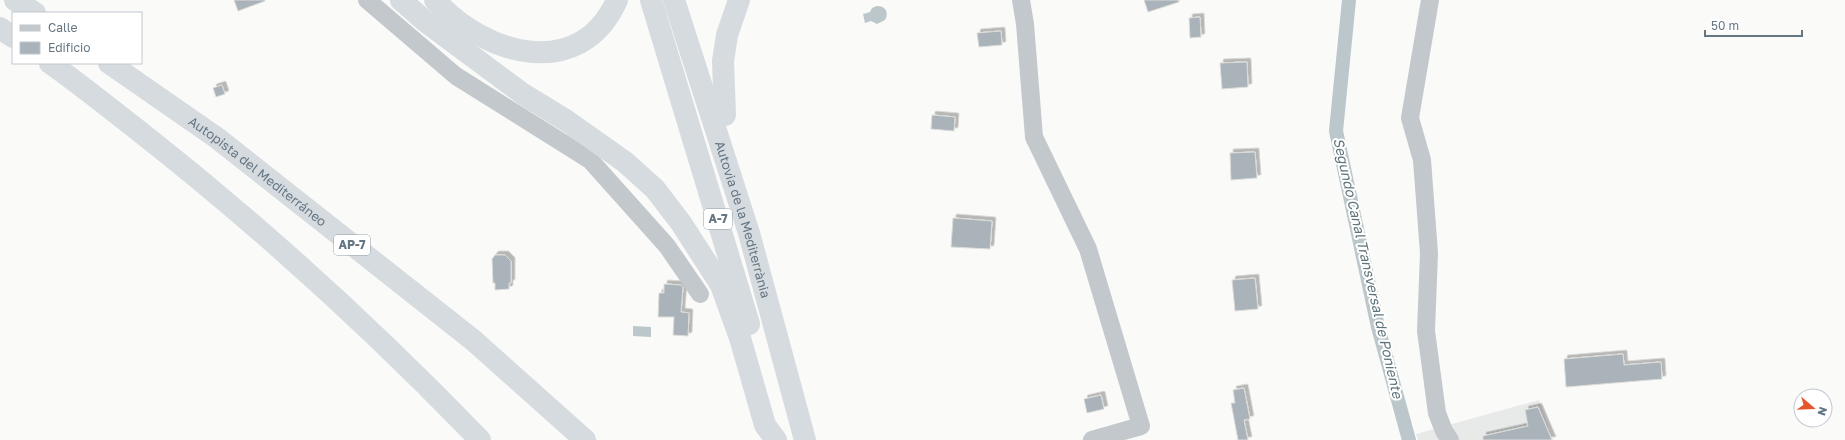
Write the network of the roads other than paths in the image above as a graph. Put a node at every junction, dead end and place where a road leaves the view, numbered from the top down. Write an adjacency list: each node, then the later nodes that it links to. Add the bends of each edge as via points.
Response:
1 (15, 0): 12 (highway)
2 (367, 0): 19 (street, via 456,76 590,160 667,246)
3 (401, 0): 22 (highway, via 426,22 523,94 625,162 655,189 681,223 721,285 740,338 765,425)
4 (435, 0): 5 (highway, via 447,14 468,30 504,46 537,54 561,50 578,43 608,18)
5 (617, 0)
6 (650, 0): 23 (highway, Autovia de la Mediterrània / A-7, via 742,299)
7 (674, 0): 18 (highway, Autovia de la Mediterrània / A-7)
8 (686, 0): 17 (highway)
9 (739, 0): 17 (highway, via 727,35 723,61)
10 (1021, 0): 25 (street, via 1034,137 1088,249 1141,426)
11 (1430, 0): 26 (street, via 1410,118 1422,160 1429,252 1426,331 1437,413)
12 (34, 12)
13 (0, 28): 14 (highway)
14 (12, 36)
15 (51, 64): 20 (highway, via 186,168 277,245 362,322)
16 (110, 64): 21 (highway, Autopista del Mediterráneo / AP-7, via 217,138 473,340)
17 (725, 115): 18 (highway, via 748,197)
18 (749, 233): 24 (highway, Autovia de la Mediterrània / A-7)
19 (700, 294)
20 (480, 440)
21 (585, 440)
22 (776, 440)
23 (780, 440)
24 (806, 440)
25 (1092, 440)
26 (1450, 440)

